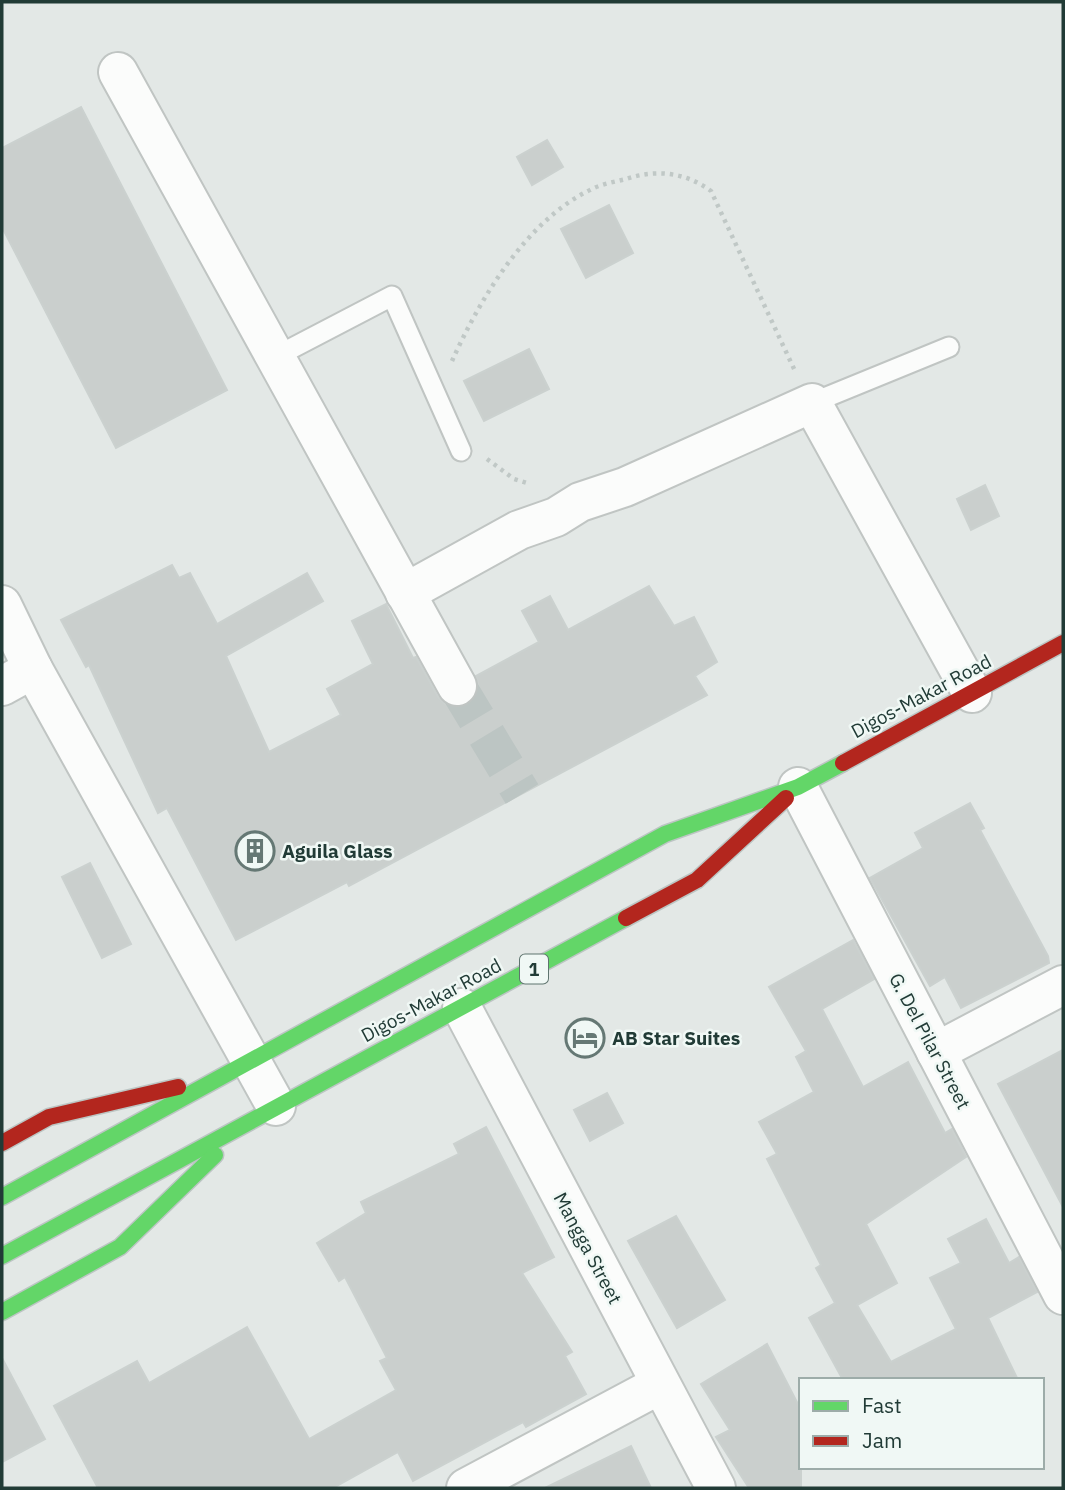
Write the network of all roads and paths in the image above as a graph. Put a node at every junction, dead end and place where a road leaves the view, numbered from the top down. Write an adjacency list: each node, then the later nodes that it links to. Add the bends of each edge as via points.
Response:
1 (118, 72): 3 (street)
2 (949, 347): 5 (lane)
3 (275, 357): 6 (lane, via 391,296); 8 (street)
4 (447, 373): 5 (path, via 470,323 504,269 544,223 590,190 648,172 693,177 711,191)
5 (812, 403): 7 (street, via 625,487); 13 (street)
6 (470, 453): 7 (path, via 514,479)
7 (580, 502): 8 (street)
8 (405, 593): 12 (street)
9 (2, 606): 11 (street)
10 (1063, 643): 13 (main road, Digos-Makar Road / 1)
11 (18, 678): 18 (street)
12 (457, 686)
13 (972, 693): 14 (main road, Digos-Makar Road / 1)
14 (798, 787): 16 (main road, Digos-Makar Road / 1, via 697,880); 17 (street, G. Del Pilar Street); 18 (main road, Digos-Makar Road / 1, via 665,834)
15 (1063, 985): 17 (street)
16 (462, 1007): 19 (main road, Digos-Makar Road / 1); 25 (street, Mangga Street)
17 (936, 1052): 23 (street, G. Del Pilar Street)
18 (238, 1069): 19 (street); 20 (main road, Digos-Makar Road / 1, via 49,1117); 21 (main road, Digos-Makar Road / 1)
19 (262, 1114): 22 (main road, Digos-Makar Road / 1); 24 (main road, Digos-Makar Road / 1, via 120,1247)
20 (2, 1143)
21 (2, 1197)
22 (2, 1256)
23 (1063, 1295)
24 (2, 1312)
25 (659, 1385): 26 (street); 27 (street, Mangga Street)
26 (466, 1488)
27 (716, 1488)

